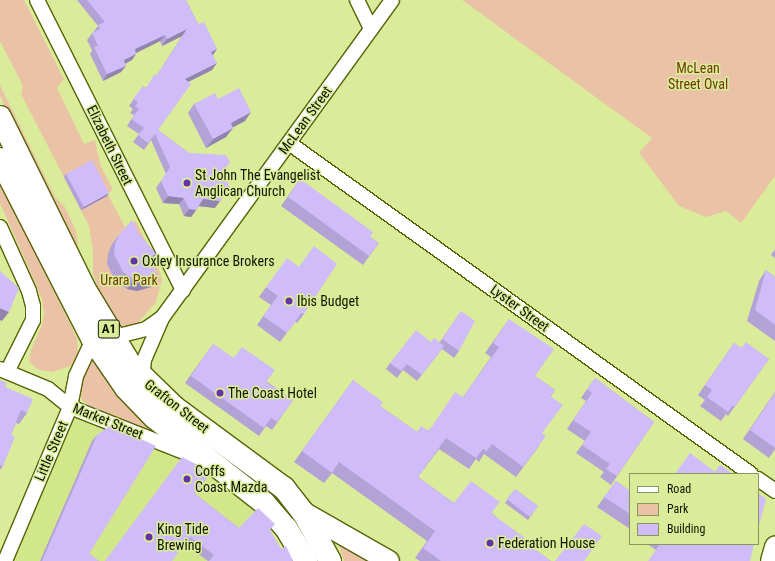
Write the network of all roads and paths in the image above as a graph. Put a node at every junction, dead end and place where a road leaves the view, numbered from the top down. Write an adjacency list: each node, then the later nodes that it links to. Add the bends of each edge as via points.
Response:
1 (37, 0): 9 (street, Elizabeth Street)
2 (357, 0): 4 (street)
3 (392, 0): 4 (street, McLean Street)
4 (371, 29): 6 (street, McLean Street)
5 (0, 117): 11 (highway, Grafton Street / A1, via 84,288)
6 (289, 143): 9 (street, McLean Street); 17 (street, Lyster Street)
7 (0, 159): 12 (highway, Grafton Street / A1)
8 (0, 227): 13 (street, via 29,291 33,306 33,320)
9 (182, 290): 10 (street, McLean Street)
10 (162, 318): 11 (street, McLean Street, via 146,329); 14 (street, McLean Street, via 144,360)
11 (114, 337): 14 (highway, Grafton Street / A1)
12 (93, 340): 15 (street, Little Street, via 76,376); 16 (highway, Grafton Street / A1, via 126,388 154,417)
13 (4, 370): 15 (street, Market Street, via 48,389)
14 (142, 378): 20 (highway, Grafton Street / A1, via 174,407 272,477)
15 (70, 407): 16 (street, Market Street); 22 (street, Little Street)
16 (221, 467): 23 (highway, Grafton Street / A1, via 273,512)
17 (750, 473)
18 (759, 480): 19 (street)
19 (775, 491)
20 (303, 512): 24 (highway, Grafton Street / A1); 25 (street)
21 (775, 547): 26 (street)
22 (6, 561)
23 (306, 561)
24 (330, 561)
25 (389, 561)
26 (771, 561)

